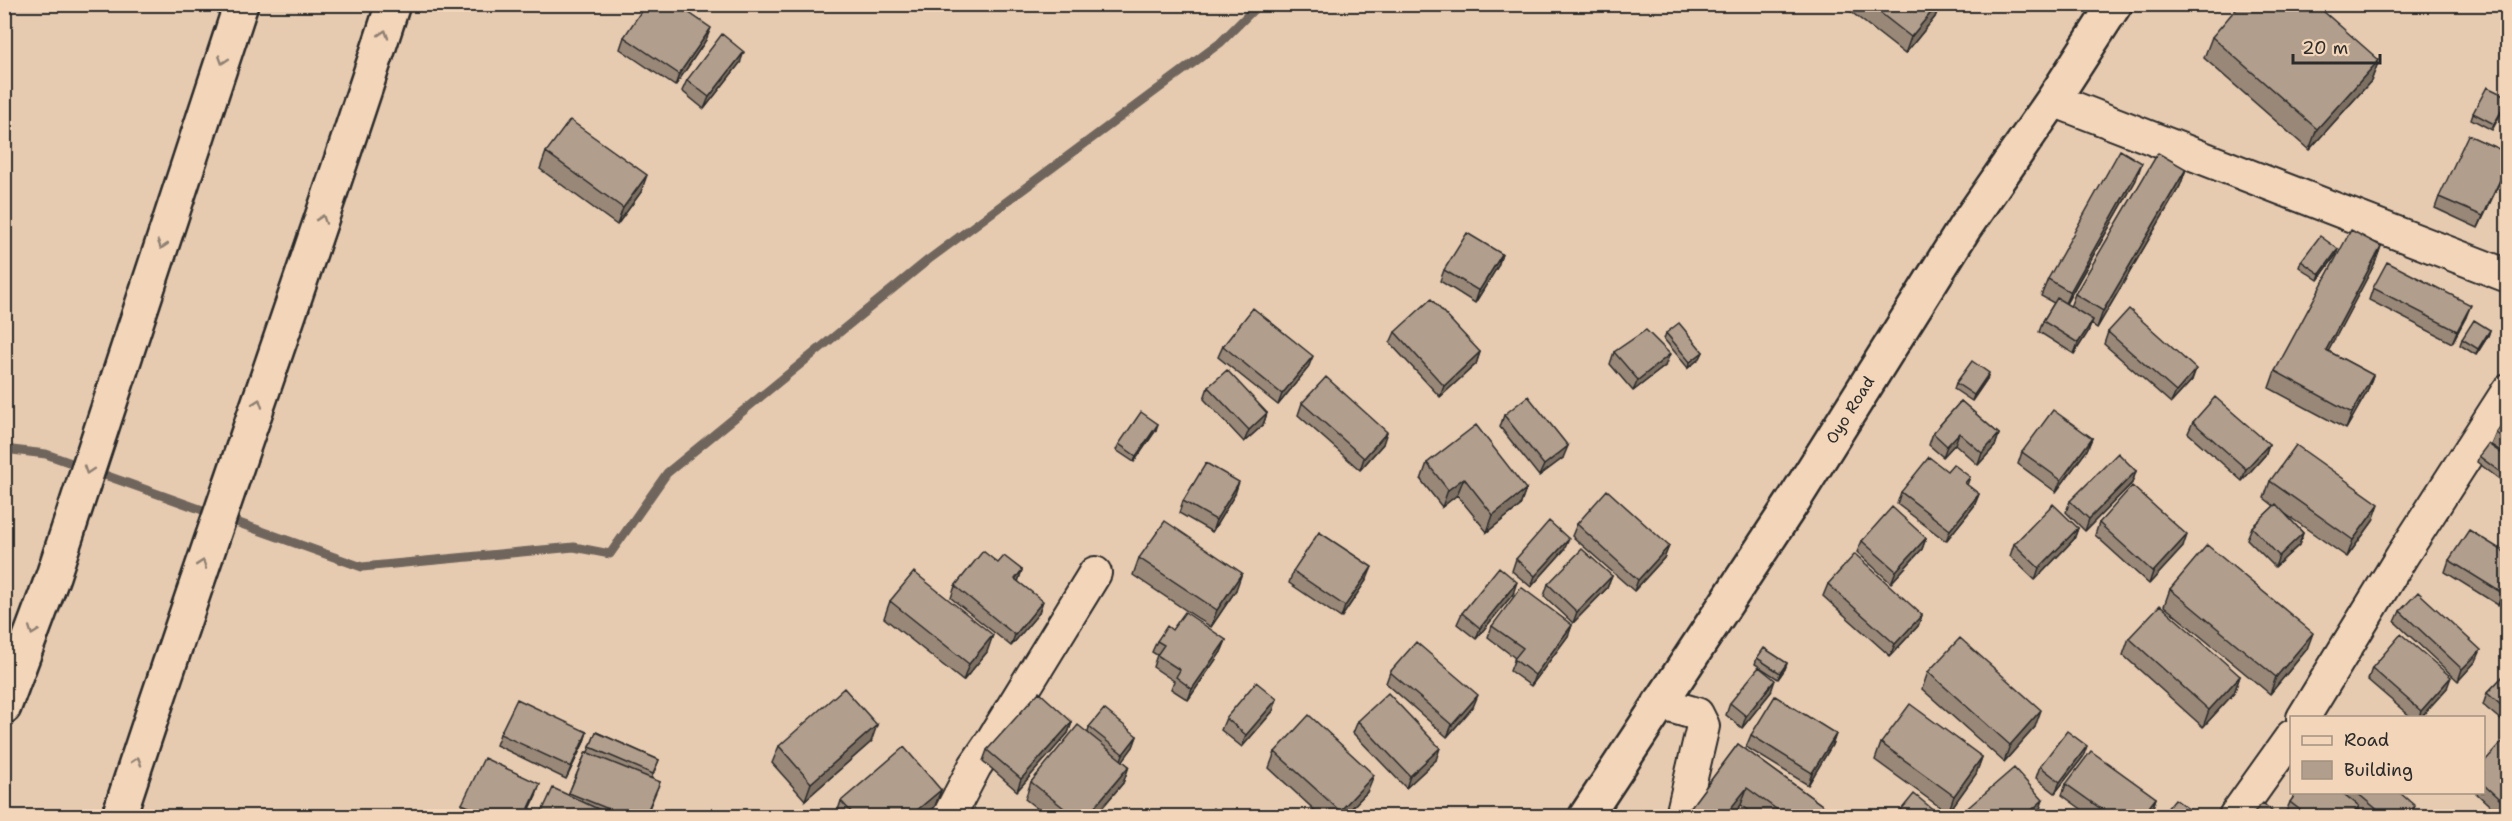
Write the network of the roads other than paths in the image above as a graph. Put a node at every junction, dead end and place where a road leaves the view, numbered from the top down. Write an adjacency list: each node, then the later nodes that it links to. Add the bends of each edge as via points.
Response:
1 (241, 4): 9 (highway, one-way to 9, via 53,576)
2 (393, 4): 12 (highway, one-way to 2)
3 (2115, 4): 4 (highway, Oyo Road)
4 (2053, 100): 5 (street); 8 (highway, Oyo Road, via 1965,227 1794,500)
5 (2508, 276)
6 (2508, 391): 10 (street)
7 (1095, 573): 13 (street, via 975,766)
8 (1659, 703): 14 (highway, Oyo Road); 15 (street, via 1697,714 1703,726)
9 (4, 707)
10 (2304, 716)
11 (2290, 739): 16 (street)
12 (119, 816)
13 (949, 816)
14 (1587, 816)
15 (1682, 816)
16 (2235, 816)

